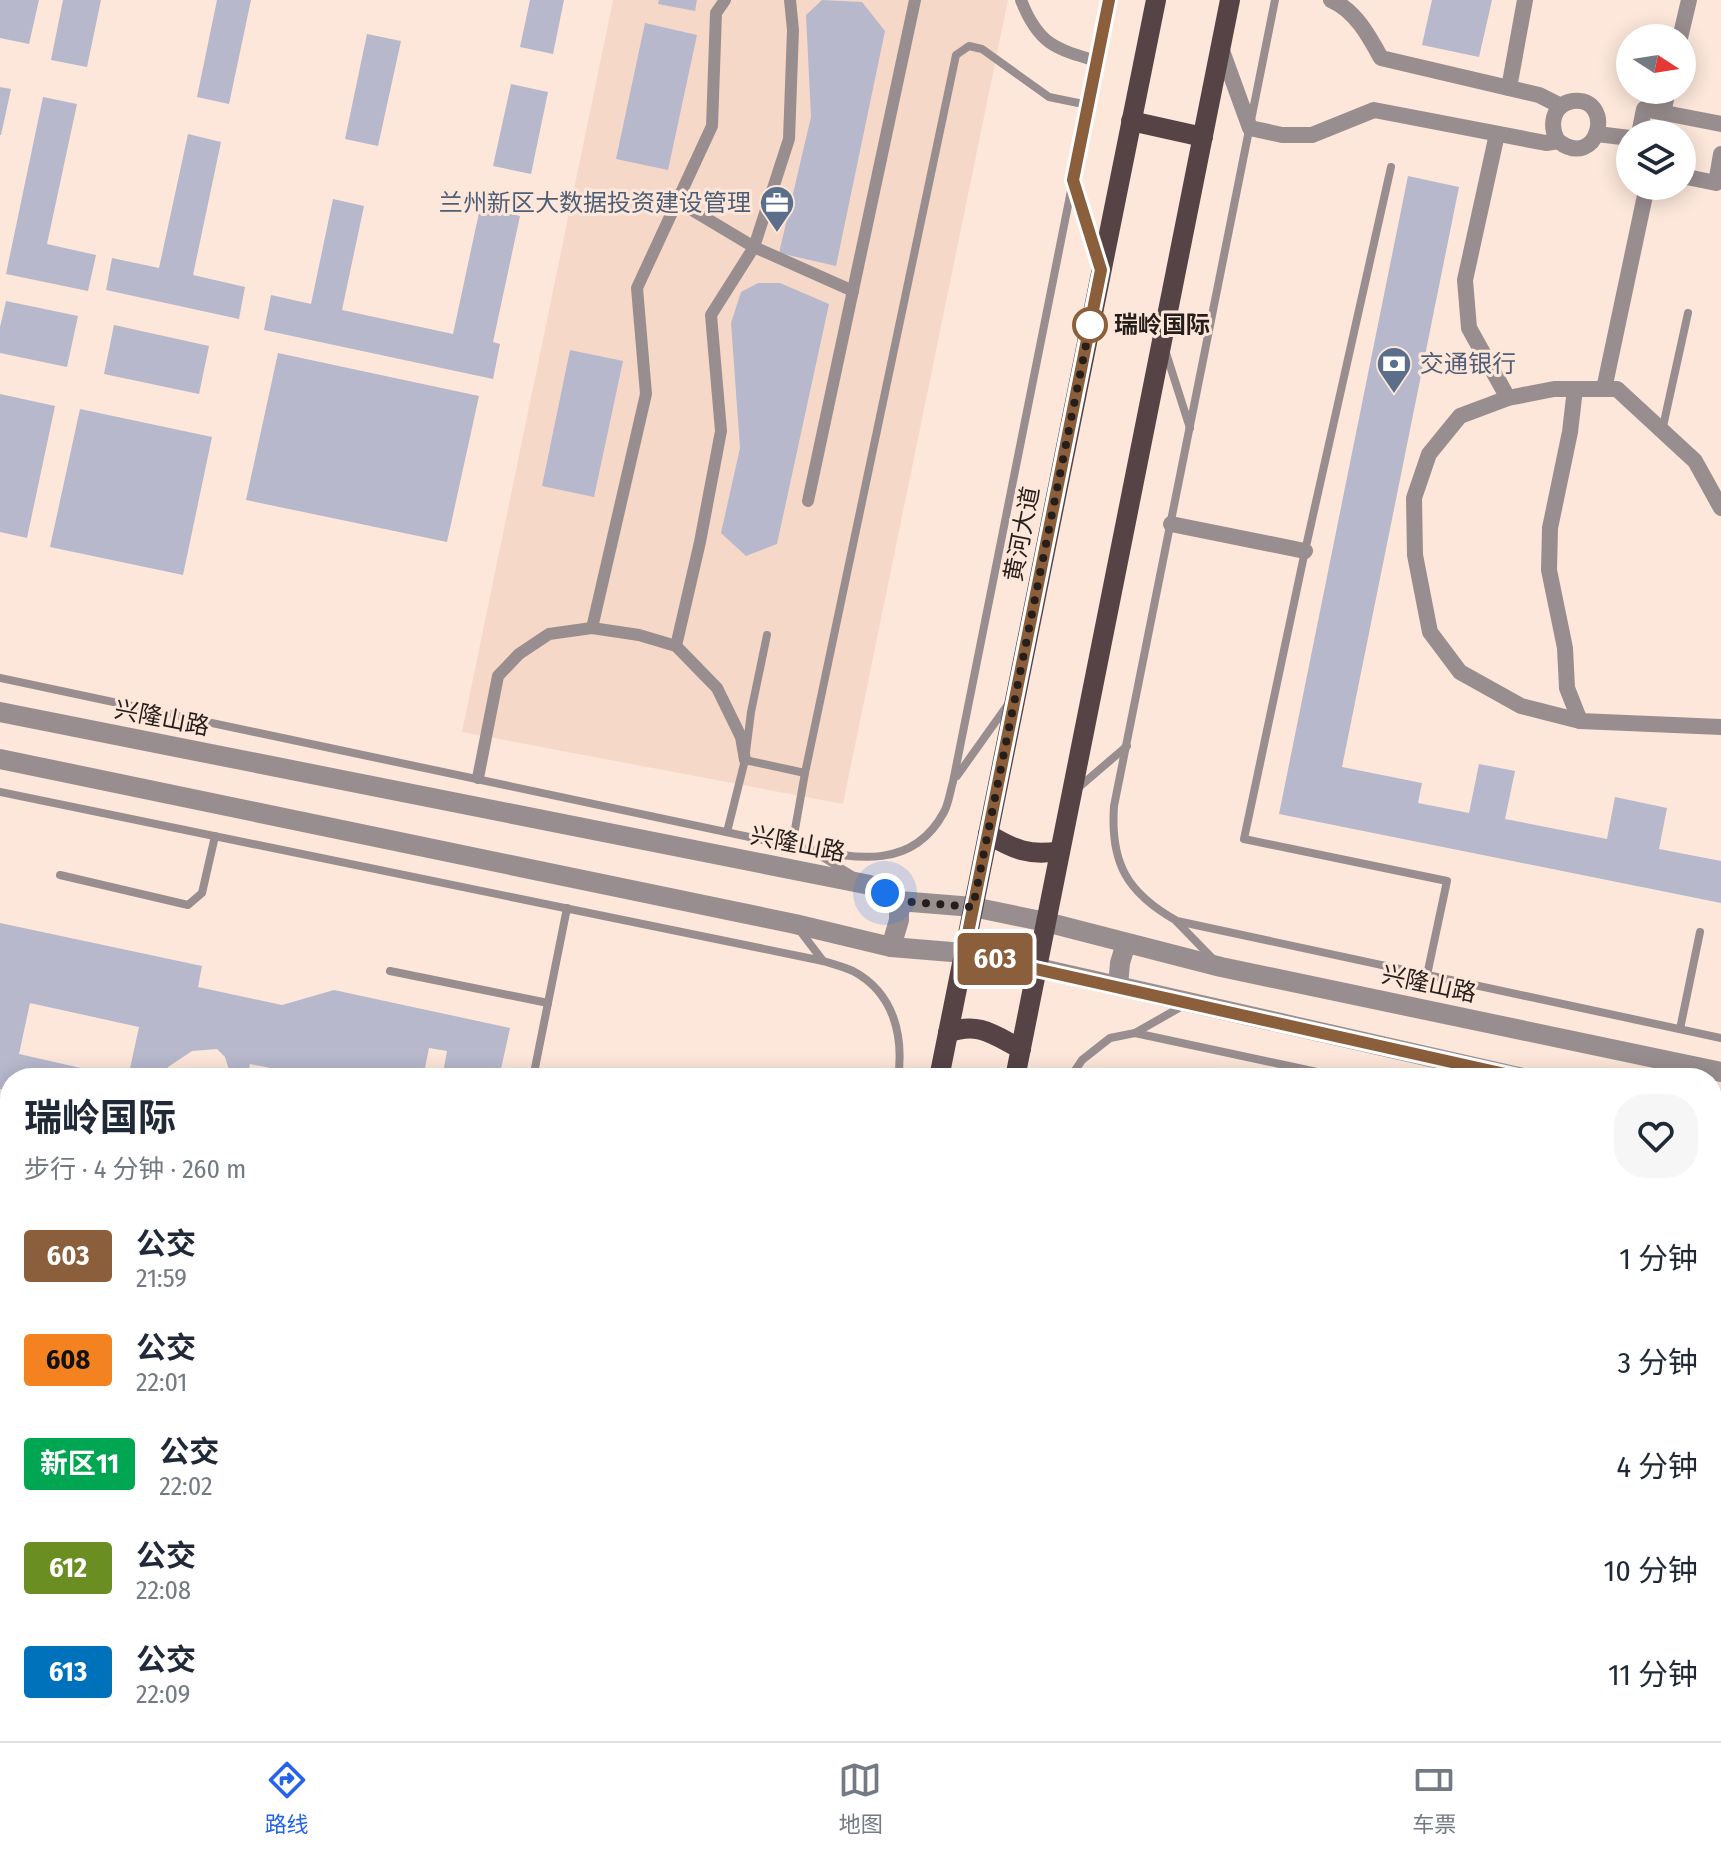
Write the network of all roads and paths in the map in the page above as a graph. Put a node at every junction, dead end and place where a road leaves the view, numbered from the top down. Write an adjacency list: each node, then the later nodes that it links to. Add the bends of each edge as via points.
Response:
1 (725, 0): 34 (street, via 716,13 712,126)
2 (790, 0): 35 (street, via 789,139)
3 (915, 0): 37 (street)
4 (1021, 0): 14 (street, via 1029,23 1055,49)
5 (1109, 0): 14 (lane)
6 (1156, 0): 21 (main road, 黄河大道)
7 (1230, 0): 13 (main road)
8 (1275, 0): 23 (lane)
9 (1331, 0): 15 (street, via 1368,34 1381,58)
10 (1525, 0): 15 (street)
11 (1689, 0): 12 (street)
12 (1683, 24)
13 (1221, 48): 23 (street); 27 (main road)
14 (1097, 61): 17 (lane)
15 (1509, 88): 18 (street)
16 (1665, 104): 19 (street)
17 (1088, 105): 32 (lane); 60 (lane, via 1049,97 982,49 969,46 956,55)
18 (1561, 106): 25 (street, via 1575,101 1590,106 1598,119); 28 (street, via 1552,119)
19 (1663, 113): 20 (street, via 1644,109); 22 (street)
20 (1642, 120)
21 (1131, 121): 27 (main road); 36 (main road, 黄河大道)
22 (1721, 124)
23 (1250, 128): 24 (street, via 1312,135 1374,110); 43 (lane)
24 (1497, 134): 28 (street); 42 (street, via 1465,280 1469,328)
25 (1597, 134): 26 (street); 28 (street, via 1579,148)
26 (1616, 136)
27 (1203, 137): 39 (main road)
28 (1558, 141)
29 (1721, 155): 31 (street, via 1716,183)
30 (1391, 167): 48 (lane)
31 (1696, 179)
32 (1073, 180): 36 (lane); 62 (lane)
33 (1644, 200): 41 (street)
34 (677, 201): 35 (street); 49 (street, via 637,288 646,394)
35 (754, 247): 37 (street); 51 (street, via 711,315 721,431)
36 (1101, 270): 53 (main road, 黄河大道)
37 (853, 291): 45 (street)
38 (1688, 313): 44 (lane)
39 (1162, 342): 43 (lane); 64 (main road)
40 (1575, 389): 41 (street); 42 (street); 55 (street, via 1550,528 1549,570 1565,648 1567,688)
41 (1604, 389): 44 (street, via 1617,389)
42 (1508, 398): 55 (street, via 1460,416 1429,454 1414,498 1415,555 1430,632 1460,672 1521,706)
43 (1190, 429): 47 (lane)
44 (1662, 432): 46 (street, via 1695,461)
45 (808, 501)
46 (1721, 508)
47 (1171, 524): 48 (street); 57 (lane)
48 (1305, 551): 87 (lane, via 1244,839 1447,881)
49 (592, 628): 51 (street); 61 (street, via 549,634 498,676)
50 (767, 635): 59 (lane)
51 (676, 646): 59 (street, via 717,688 741,737)
52 (0, 678): 61 (lane)
53 (1016, 692): 62 (lane); 66 (main road, 黄河大道)
54 (0, 712): 72 (street, 兴隆山路)
55 (1580, 721): 56 (street)
56 (1721, 727)
57 (1127, 746): 64 (lane); 76 (lane, via 1114,806 1112,835 1118,862 1152,907)
58 (0, 759): 78 (street)
59 (745, 760): 60 (lane); 65 (lane)
60 (805, 773): 68 (lane)
61 (478, 778): 65 (lane)
62 (953, 782): 69 (lane, via 945,811 925,837 901,854 846,857)
63 (0, 792): 67 (lane)
64 (1072, 794): 70 (main road)
65 (727, 832): 68 (lane)
66 (988, 834): 70 (main road, via 1011,848 1039,854); 74 (main road, 黄河大道)
67 (215, 836): 71 (lane, via 202,893 188,905); 75 (lane)
68 (792, 846): 69 (lane)
69 (812, 850): 72 (lane)
70 (1060, 851): 77 (main road)
71 (60, 875)
72 (870, 885): 73 (street, 兴隆山路)
73 (899, 901): 74 (street, 兴隆山路); 81 (street)
74 (973, 907): 77 (street, 兴隆山路); 82 (main road, 黄河大道)
75 (567, 908): 83 (lane); 90 (lane)
76 (1177, 921): 84 (lane); 87 (lane)
77 (1046, 922): 80 (street, 兴隆山路); 85 (main road)
78 (795, 924): 81 (street); 83 (lane)
79 (1700, 932): 91 (lane)
80 (1126, 943): 84 (street, 兴隆山路); 88 (street)
81 (891, 947): 82 (street)
82 (964, 953): 85 (street); 92 (main road, 黄河大道)
83 (823, 961): 97 (lane, via 853,971 878,992 895,1019 902,1051)
84 (1221, 967): 103 (street, 兴隆山路)
85 (1038, 968): 88 (street); 95 (main road)
86 (390, 971): 90 (lane)
87 (1427, 975): 91 (lane)
88 (1118, 986): 89 (street)
89 (1191, 1002): 93 (lane); 102 (street)
90 (548, 1003): 96 (lane)
91 (1680, 1029): 94 (lane)
92 (948, 1033): 95 (main road, via 965,1027 986,1031); 98 (main road, 黄河大道)
93 (1135, 1033): 100 (lane, via 1110,1038); 101 (lane)
94 (1721, 1038)
95 (1021, 1049): 99 (main road)
96 (535, 1068)
97 (899, 1068)
98 (940, 1068)
99 (1017, 1068)
100 (1077, 1068)
101 (1298, 1068)
102 (1479, 1068)
103 (1702, 1068)

